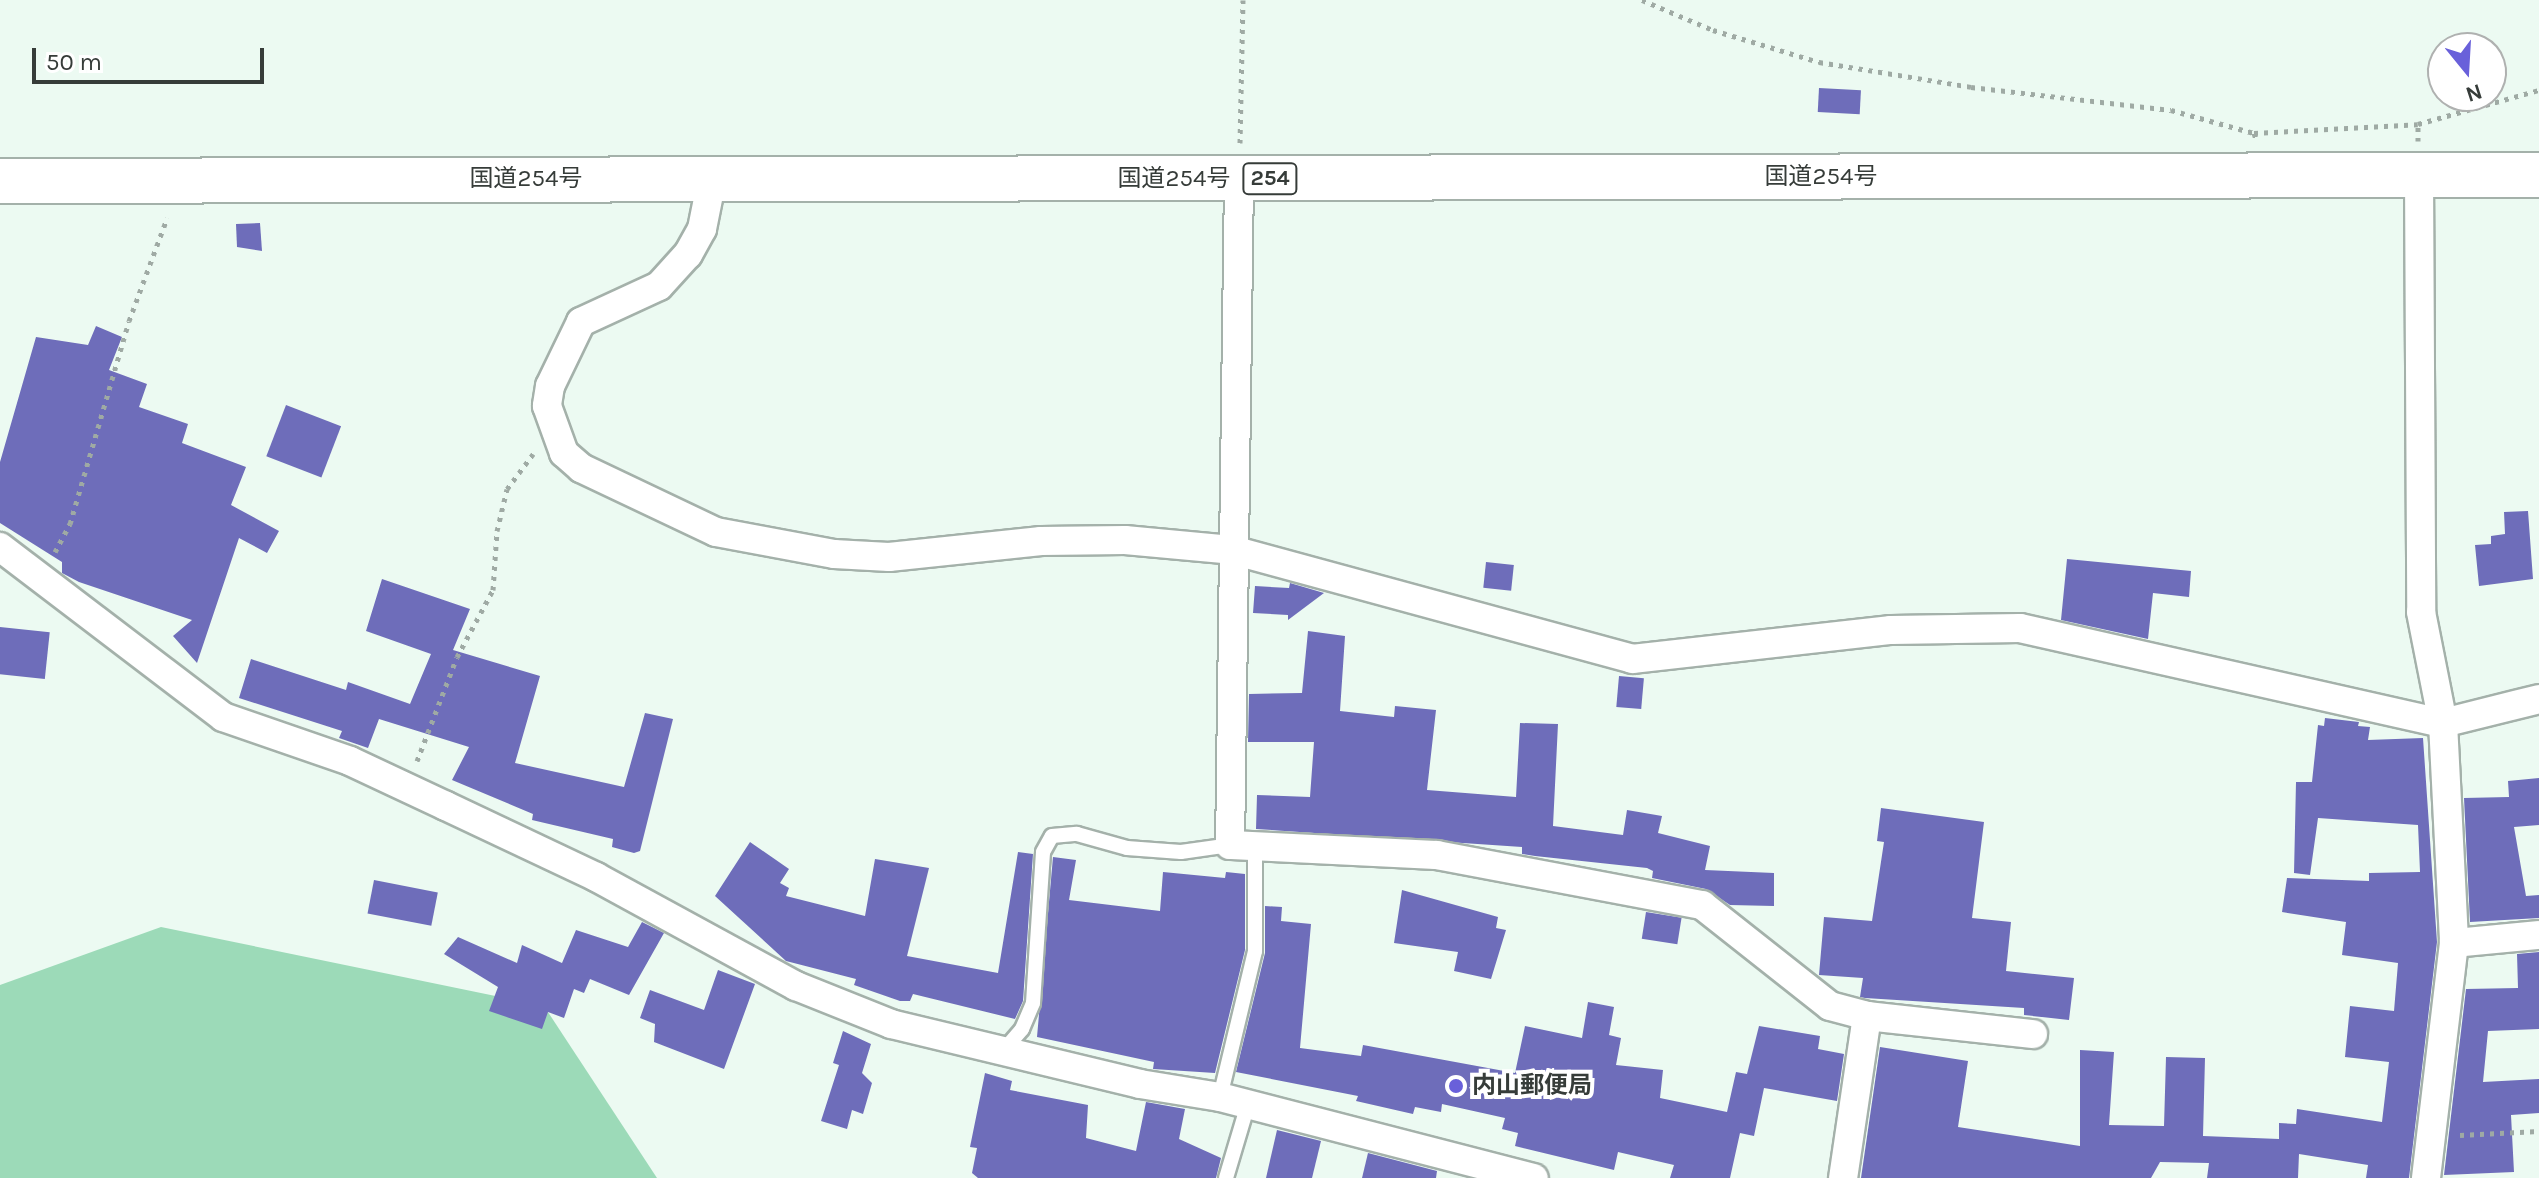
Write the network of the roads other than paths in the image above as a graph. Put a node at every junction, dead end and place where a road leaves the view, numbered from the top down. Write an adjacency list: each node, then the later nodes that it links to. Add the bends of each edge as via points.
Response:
1 (2419, 175): 2 (highway, 国道254号 / 254); 4 (highway, 国道254号 / 254); 9 (street, via 2421,612)
2 (2539, 175)
3 (712, 179): 4 (highway, 国道254号 / 254); 5 (highway, 国道254号 / 254); 7 (street, via 702,229 674,272 659,286 590,315 569,340 547,406 564,453 581,468 716,532 773,545 889,557 1041,541 1125,540)
4 (1239, 179): 7 (street)
5 (0, 181)
6 (0, 547): 15 (street, via 223,717 350,761 596,877 796,986 891,1024)
7 (1232, 550): 9 (street, via 1632,659 1891,630 2020,628); 10 (street)
8 (2539, 699): 9 (street)
9 (2443, 723): 12 (street)
10 (1243, 846): 13 (street, via 1437,855 1702,905 1830,1006); 15 (lane, via 1181,852 1127,848 1077,834 1052,836 1043,852 1033,1003 1022,1029); 16 (lane, via 1255,951)
11 (2539, 935): 12 (street)
12 (2454, 943): 21 (street)
13 (1867, 1016): 14 (street); 20 (street, via 1849,1110)
14 (2033, 1034)
15 (1002, 1052): 16 (street)
16 (1234, 1101): 17 (street); 18 (lane)
17 (1455, 1169): 19 (street)
18 (1226, 1178)
19 (1534, 1178)
20 (1843, 1178)
21 (2426, 1178)

